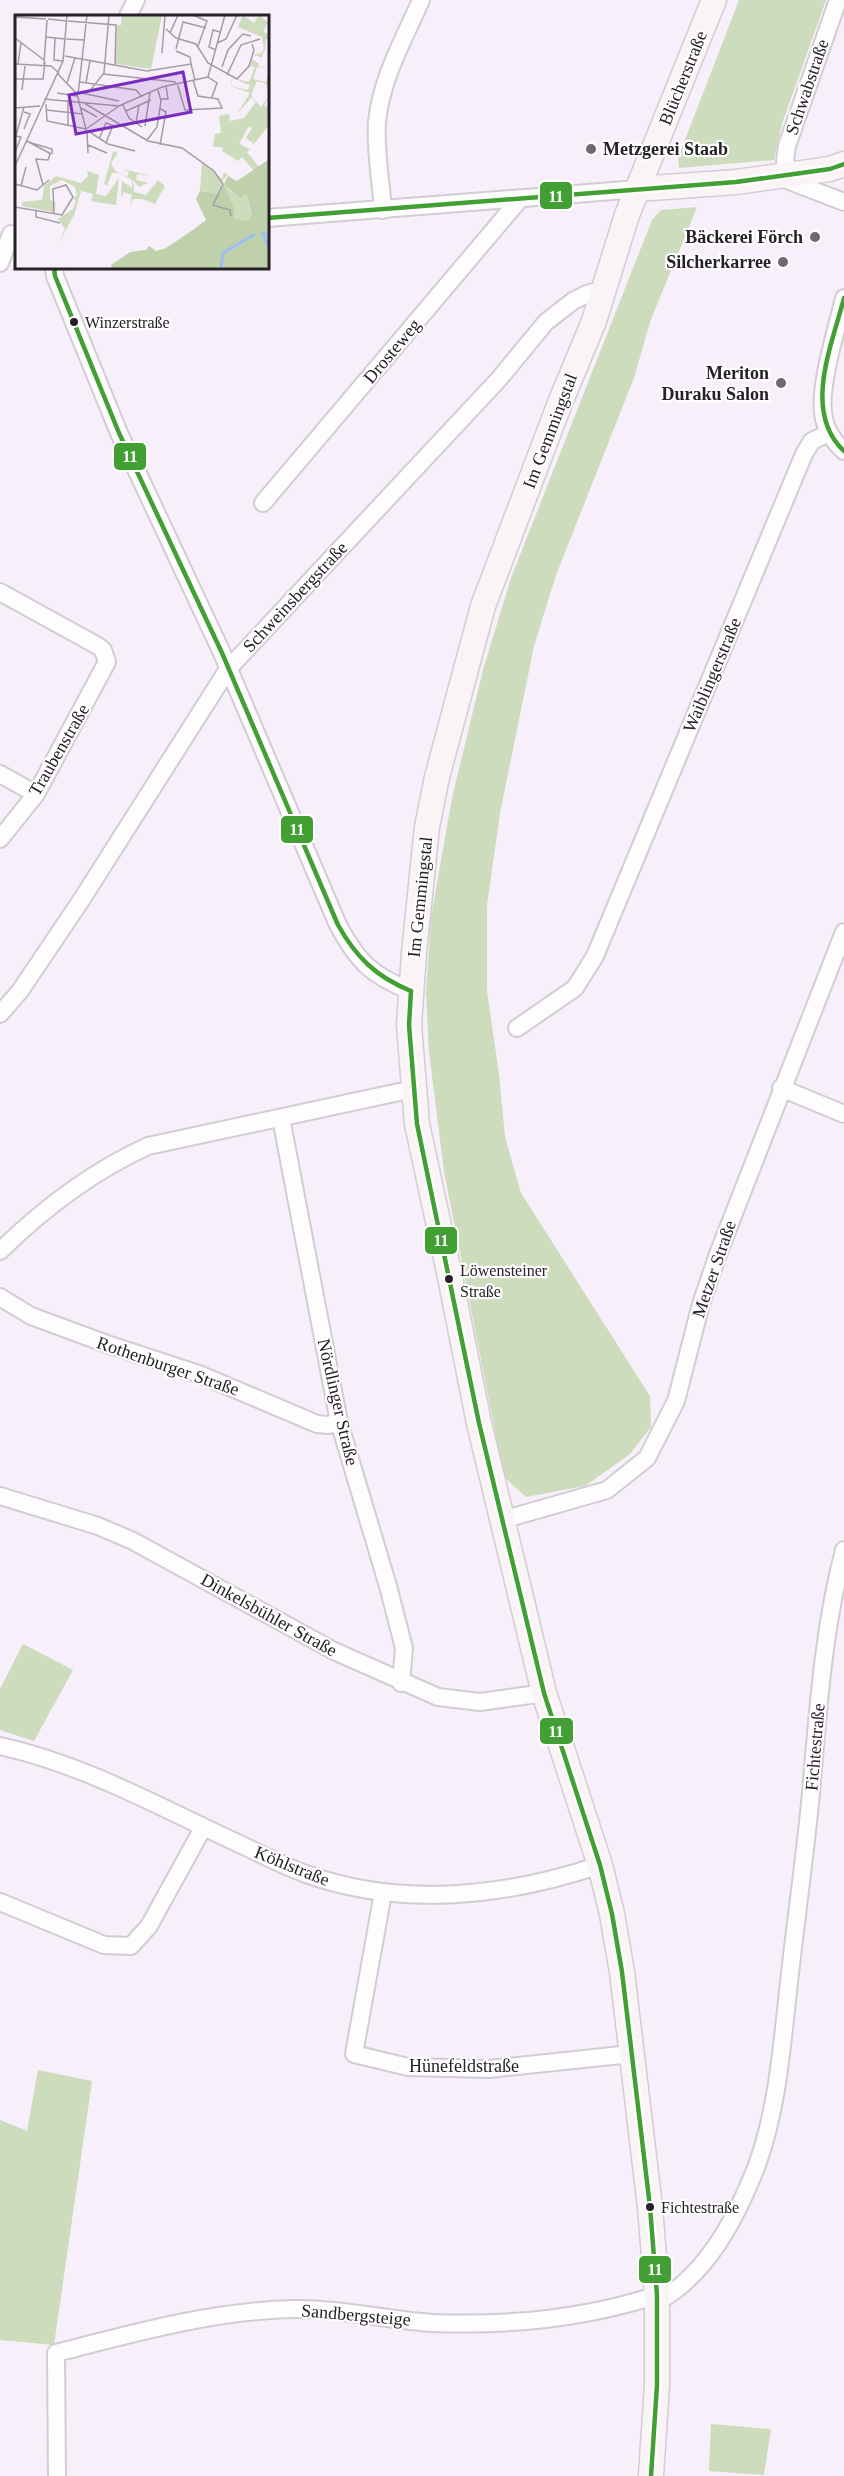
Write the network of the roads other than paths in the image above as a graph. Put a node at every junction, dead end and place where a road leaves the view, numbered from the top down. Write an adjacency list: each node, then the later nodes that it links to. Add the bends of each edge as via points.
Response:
1 (136, 0): 5 (street)
2 (421, 0): 11 (street, via 387,79 379,113)
3 (714, 0): 8 (street, Blücherstraße)
4 (838, 0): 7 (street, Schwabstraße, via 787,146)
5 (129, 15)
6 (844, 164): 7 (street)
7 (784, 176): 8 (street); 10 (street)
8 (638, 189): 9 (street); 16 (street, Im Gemmingstal)
9 (520, 199): 11 (street); 20 (street, Drosteweg)
10 (844, 202)
11 (383, 210): 12 (street)
12 (268, 218)
13 (9, 234): 14 (street)
14 (0, 263)
15 (54, 268): 22 (street, via 118,433)
16 (604, 289): 22 (street, Schweinsbergstraße, via 573,301 546,322 499,379); 27 (street, Im Gemmingstal, via 483,606 461,683 427,827)
17 (844, 298): 18 (street, via 823,401)
18 (829, 433): 19 (street); 29 (street, Waiblingerstraße, via 812,441 804,454 595,956 575,988)
19 (844, 451)
20 (263, 503)
21 (0, 592): 24 (street, Traubenstraße, via 98,646 107,662)
22 (228, 669): 27 (street, via 350,947 376,975); 28 (street, Schweinsbergstraße, via 82,899)
23 (0, 774): 24 (street)
24 (36, 794): 25 (street, Traubenstraße)
25 (0, 839)
26 (844, 932): 30 (street, Metzer Straße)
27 (411, 991): 31 (street, Im Gemmingstal)
28 (0, 1014)
29 (517, 1028)
30 (782, 1088): 32 (street); 38 (street, Metzer Straße, via 700,1304 676,1401 647,1458 607,1490)
31 (413, 1089): 33 (street); 38 (street, Im Gemmingstal, via 417,1124)
32 (844, 1114)
33 (281, 1118): 34 (street, via 148,1146 116,1161 33,1221); 36 (street, Nördlinger Straße)
34 (0, 1251)
35 (0, 1297): 36 (street, Rothenburger Straße, via 31,1316 199,1374 317,1424)
36 (339, 1422): 40 (street, Nördlinger Straße, via 404,1648)
37 (0, 1497): 40 (street, Dinkelsbühler Straße, via 98,1526 133,1541 334,1651)
38 (502, 1520): 41 (street, Im Gemmingstal)
39 (844, 1550): 48 (street, Fichtestraße, via 825,1640 810,1804 771,2117 757,2164 726,2228 690,2278 674,2292)
40 (401, 1683): 41 (street, Dinkelsbühler Straße, via 438,1697 480,1701)
41 (544, 1693): 44 (street, Im Gemmingstal)
42 (0, 1746): 43 (street, Köhlstraße, via 32,1753 96,1778)
43 (203, 1828): 45 (street, Köhlstraße, via 304,1874); 46 (street, via 149,1926 131,1946 104,1945)
44 (600, 1865): 45 (street, Köhlstraße, via 499,1890 423,1895); 47 (street, Im Gemmingstal, via 622,1972)
45 (383, 1893): 47 (street, Hünefeldstraße, via 354,2054 408,2067 489,2069)
46 (0, 1902)
47 (631, 2054): 48 (street, Im Gemmingstal)
48 (657, 2298): 49 (street, Sandbergsteige, via 582,2315 516,2323 433,2323 295,2309 252,2311 206,2317 56,2353); 50 (street, Im Gemmingstal)
49 (57, 2476)
50 (651, 2476)

